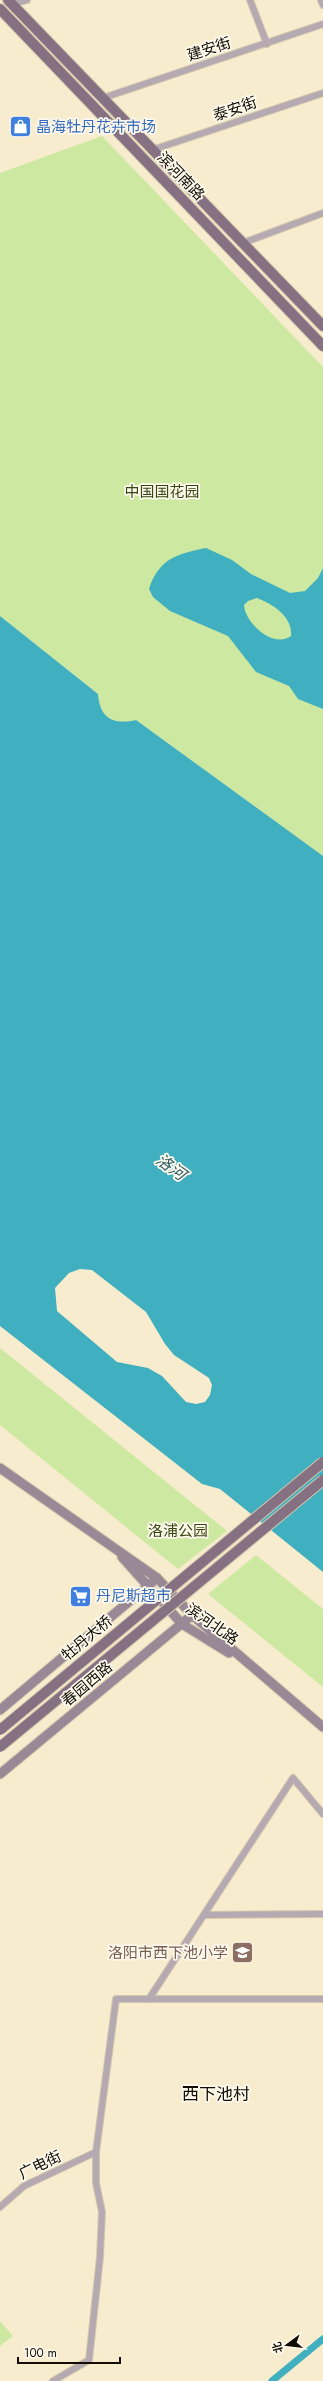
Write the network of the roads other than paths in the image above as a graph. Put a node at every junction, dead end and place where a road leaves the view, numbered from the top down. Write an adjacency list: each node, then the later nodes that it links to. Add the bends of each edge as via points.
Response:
1 (27, 0): 4 (street)
2 (250, 0): 8 (street)
3 (321, 0): 5 (street)
4 (10, 2): 10 (main road, 滨河南路)
5 (323, 5)
6 (0, 10): 14 (main road, 滨河南路)
7 (323, 24): 8 (street, 建安街)
8 (267, 44): 10 (street, 建安街)
9 (323, 93): 11 (street, 泰安街)
10 (103, 98): 11 (main road, 滨河南路)
11 (155, 149): 12 (main road, 滨河南路)
12 (208, 205): 14 (main road); 15 (main road, 滨河南路)
13 (323, 213): 15 (street)
14 (198, 215): 17 (main road, 滨河南路)
15 (243, 243): 16 (main road, 滨河南路)
16 (323, 326)
17 (323, 346)
18 (323, 1462): 29 (main road, 牡丹大桥, bridge)
19 (0, 1468): 21 (main road, 滨河北路)
20 (323, 1480): 30 (main road, 牡丹大桥, bridge)
21 (108, 1542): 22 (main road, 滨河北路); 23 (main road, 滨河北路)
22 (157, 1578): 23 (main road); 24 (main road, 滨河北路)
23 (148, 1586): 25 (main road, 滨河北路); 27 (main road)
24 (192, 1615): 25 (main road, 春园西路); 26 (main road, 滨河北路)
25 (182, 1624): 26 (main road, 滨河北路); 31 (main road, 春园西路)
26 (255, 1670): 28 (main road, 滨河北路)
27 (0, 1710)
28 (323, 1727)
29 (0, 1730)
30 (0, 1747)
31 (0, 1774)
32 (323, 1814): 34 (street, via 293,1778)
33 (323, 1914): 34 (street)
34 (204, 1915): 35 (street)
35 (149, 1999): 36 (street); 37 (street, via 116,1999)
36 (323, 1999)
37 (96, 2152): 38 (street, 广电街, via 24,2186); 39 (street, via 96,2183 102,2212 89,2360)
38 (0, 2207)
39 (53, 2381)

